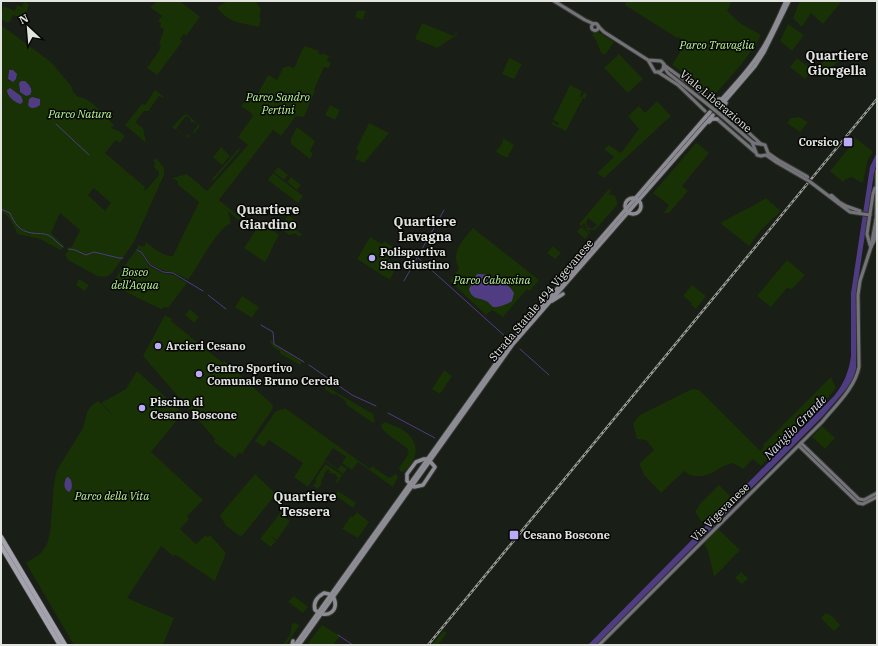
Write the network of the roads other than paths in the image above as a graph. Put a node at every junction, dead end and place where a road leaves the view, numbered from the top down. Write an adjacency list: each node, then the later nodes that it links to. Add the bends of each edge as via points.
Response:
1 (554, 1): 4 (main road)
2 (786, 1): 16 (main road, via 770,36)
3 (789, 1): 16 (main road, via 764,52)
4 (585, 20): 5 (main road); 7 (main road)
5 (594, 24): 6 (main road); 7 (main road)
6 (598, 26): 8 (main road); 9 (main road)
7 (591, 28): 8 (main road)
8 (596, 30): 9 (main road)
9 (604, 32): 10 (main road)
10 (648, 60): 11 (main road); 12 (main road)
11 (655, 60): 12 (main road); 13 (main road, via 661,61)
12 (652, 66): 14 (main road, via 653,70)
13 (664, 66): 14 (main road); 15 (main road, Viale Liberazione); 17 (main road, Viale Liberazione)
14 (659, 72): 15 (main road, Viale Liberazione); 19 (main road, Viale Liberazione, via 678,85)
15 (668, 73): 24 (main road, Viale Liberazione, bridge)
16 (745, 74): 17 (main road, via 720,99); 18 (main road); 20 (main road, via 724,104)
17 (713, 101)
18 (717, 107)
19 (705, 111): 23 (main road, via 706,116)
20 (725, 111): 25 (main road)
21 (717, 119): 22 (main road, via 711,120); 26 (main road)
22 (691, 140): 23 (main road, via 712,114); 32 (main road)
23 (685, 142): 32 (main road)
24 (752, 142): 25 (main road, Viale Liberazione); 26 (main road, Viale Liberazione)
25 (759, 144): 26 (main road, Viale Liberazione); 27 (main road, Viale Liberazione, via 766,146)
26 (755, 150): 28 (main road, Viale Liberazione, via 759,156)
27 (767, 151): 28 (main road); 29 (main road, Viale Liberazione)
28 (765, 155): 29 (main road, Viale Liberazione)
29 (777, 161): 34 (main road, Viale Liberazione, bridge, via 810,179 838,202 857,212)
30 (877, 171): 31 (main road)
31 (876, 186): 34 (main road); 35 (main road, Via Vigevanese, via 875,237)
32 (638, 199): 33 (main road, Strada Statale 494 Vigevanese); 33 (main road, Strada Statale 494 Vigevanese, via 632,197 627,200 624,205); 33 (main road, Strada Statale 494 Vigevanese, via 641,206 638,211 634,214)
33 (627, 212): 37 (main road, Strada Statale 494 Vigevanese); 42 (main road, Strada Statale 494 Vigevanese, via 511,342)
34 (869, 214): 35 (main road, via 867,237)
35 (871, 247): 38 (main road, Via Vigevanese, via 858,295 858,374 849,389)
36 (563, 294): 37 (main road, via 554,299)
37 (535, 319): 42 (main road, Strada Statale 494 Vigevanese, via 508,351)
38 (807, 438): 39 (main road, Via Vigevanese); 40 (main road)
39 (800, 445): 40 (main road); 41 (main road, Via Vigevanese)
40 (805, 450): 41 (main road); 44 (main road, via 859,499 866,500); 45 (main road, via 860,504)
41 (790, 454): 54 (main road, Via Vigevanese)
42 (429, 460): 43 (main road); 43 (main road, via 416,462 410,470 407,481); 43 (main road, via 435,467 430,474 422,485)
43 (411, 485): 48 (main road)
44 (877, 493)
45 (877, 497)
46 (1, 537): 52 (highway)
47 (1, 546): 51 (highway)
48 (332, 595): 49 (main road); 49 (main road, via 336,603 334,610 328,614); 49 (main road, via 324,593 317,598 314,607)
49 (319, 613): 50 (main road); 53 (main road)
50 (293, 644)
51 (60, 645)
52 (65, 645)
53 (299, 645)
54 (600, 645)

